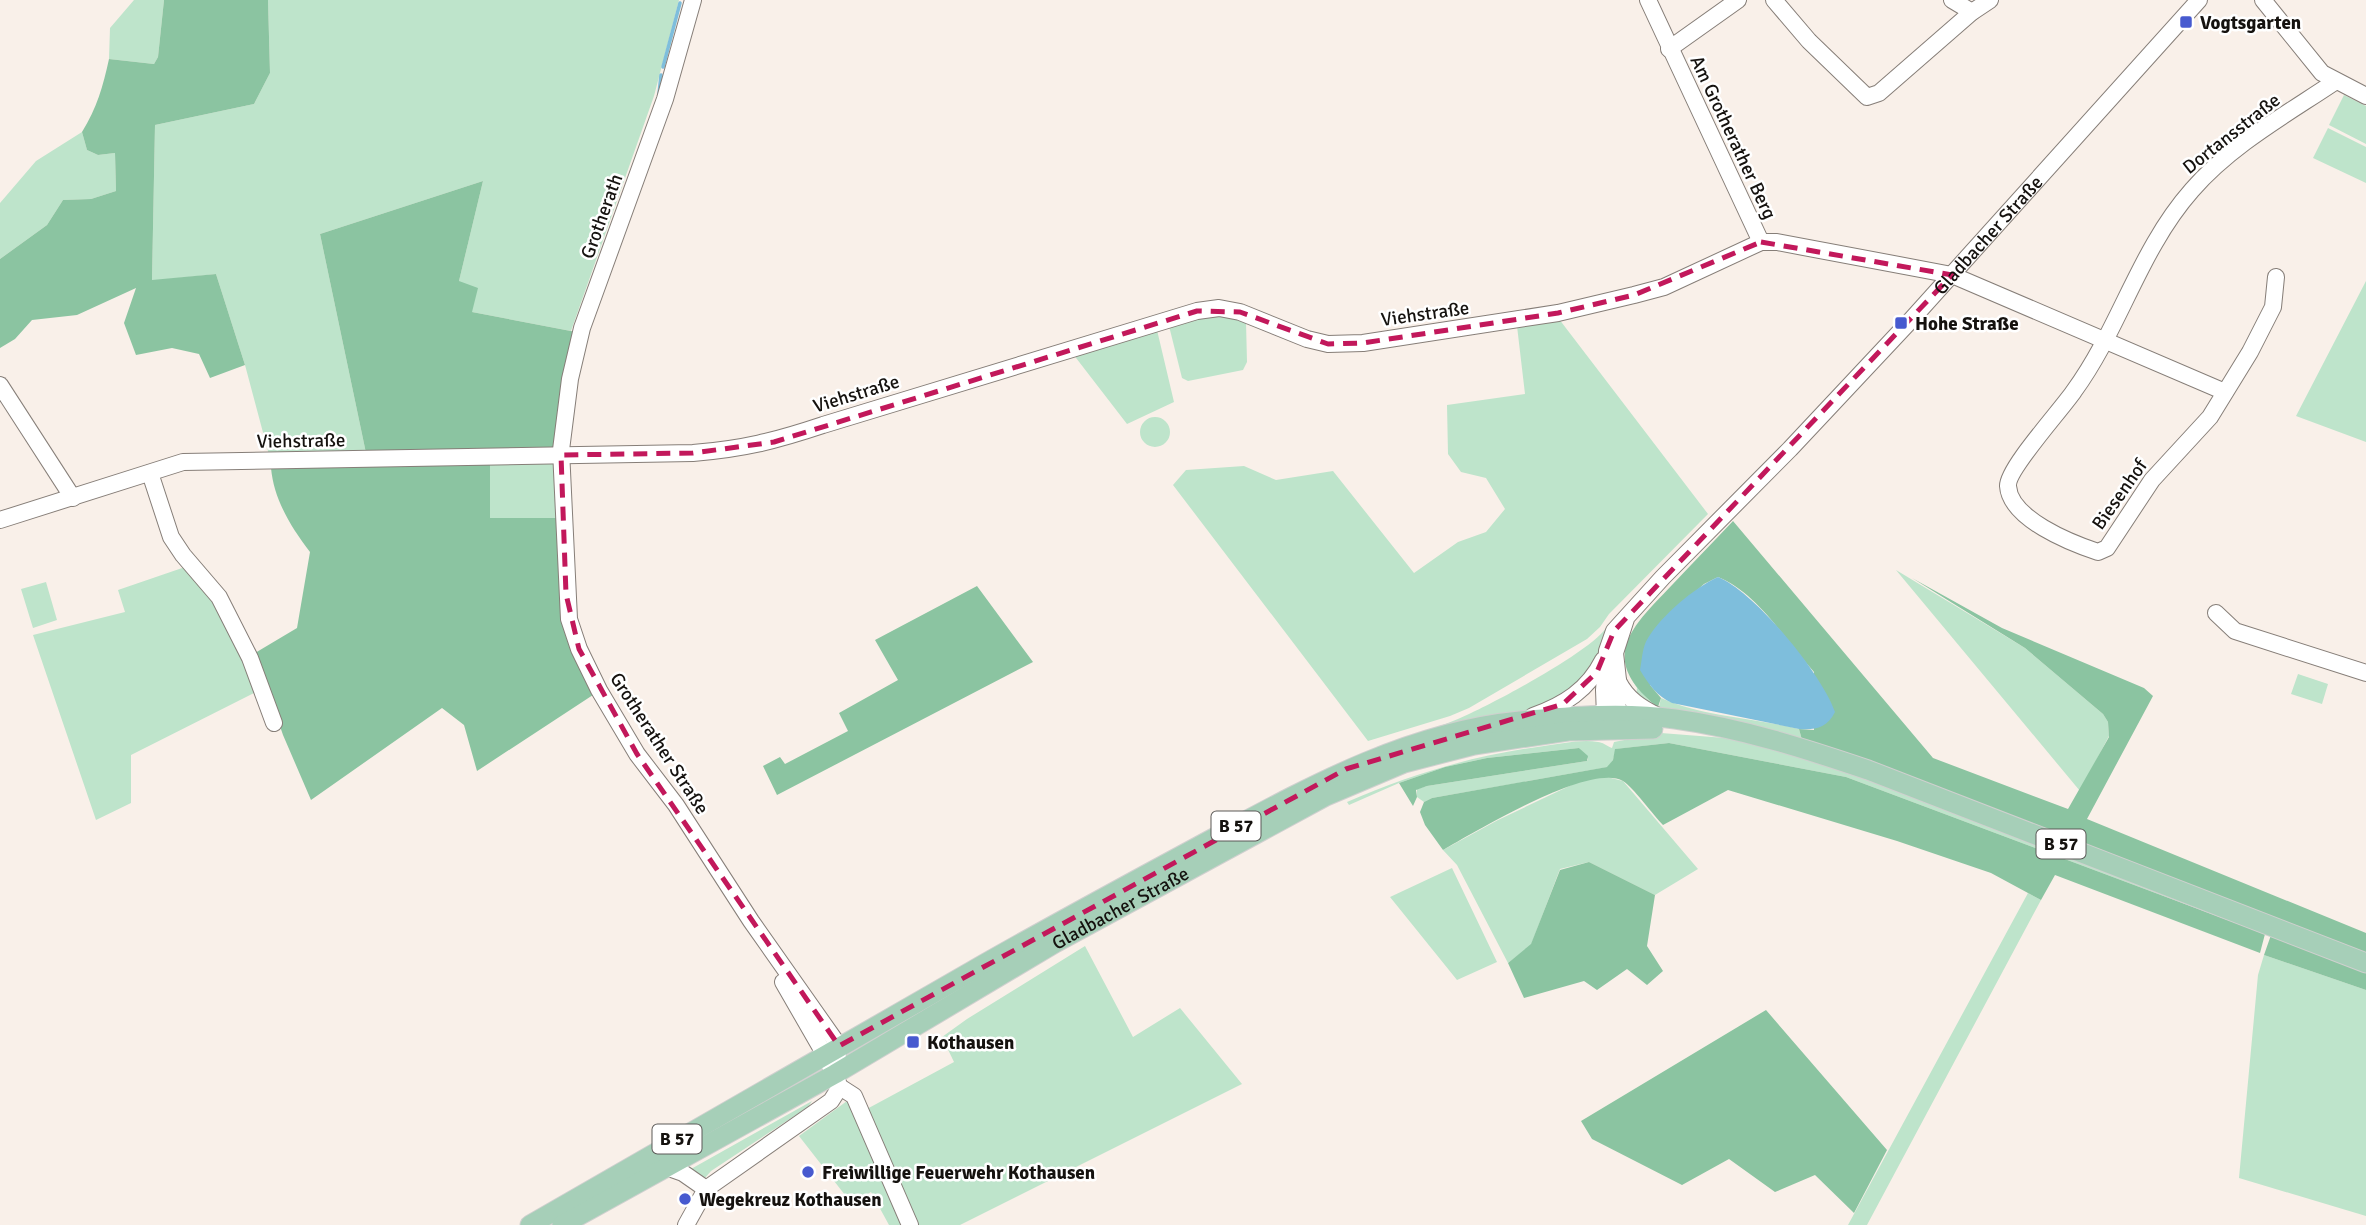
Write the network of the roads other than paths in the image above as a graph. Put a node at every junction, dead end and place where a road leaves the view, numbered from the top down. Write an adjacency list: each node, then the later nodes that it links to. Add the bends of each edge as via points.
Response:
1 (694, 0): 19 (street, Grotherath, via 665,99 582,328)
2 (1648, 0): 10 (street)
3 (1738, 0): 10 (street, Am Grotherather Berg)
4 (1774, 0): 9 (street, via 1808,41 1867,97 1880,93)
5 (1952, 0): 9 (street)
6 (1990, 0): 9 (street)
7 (2199, 0): 14 (street, Gladbacher Straße)
8 (2263, 0): 11 (street, via 2322,73)
9 (1970, 6)
10 (1670, 49): 13 (street, Am Grotherather Berg)
11 (2336, 81): 12 (street); 16 (street, Dortansstraße, via 2252,138 2192,189 2135,277)
12 (2364, 91)
13 (1760, 242): 14 (street); 19 (street, Viehstraße, via 1664,287 1558,313 1363,343 1328,344 1240,312 1219,308 1197,311 774,442 693,453)
14 (1952, 275): 16 (street); 24 (street, Gladbacher Straße)
15 (2276, 277): 18 (street, via 2273,307)
16 (2105, 341): 18 (street); 18 (street, Biesenhof, via 2094,364 2028,448 2008,483 2012,501 2021,512 2074,544 2098,552 2107,548 2152,480 2210,417)
17 (0, 385): 21 (street)
18 (2225, 392)
19 (561, 453): 20 (street, Viehstraße, via 183,462); 34 (street, Grotherather Straße, via 566,594 579,649 637,754 676,805)
20 (150, 473): 21 (street, Viehstraße); 31 (street, via 171,537 219,597 250,658)
21 (73, 498): 22 (street, Viehstraße)
22 (0, 520)
23 (2216, 613): 26 (street, via 2235,631)
24 (1626, 618): 25 (street, Gladbacher Straße, via 1614,631); 27 (street, Gladbacher Straße, via 1615,653)
25 (1607, 651): 29 (street, via 1604,690); 30 (street, Gladbacher Straße, via 1581,690 1563,704)
26 (2365, 670)
27 (1618, 680): 28 (street, via 1639,707); 29 (street, Gladbacher Straße)
28 (1664, 718): 29 (main road, B 57); 32 (main road, B 57)
29 (1610, 720): 30 (main road, B 57); 32 (main road, B 57); 35 (main road, Gladbacher Straße / B 57, via 1474,745 1405,764 1326,796 1055,943)
30 (1520, 721): 34 (main road, Gladbacher Straße / B 57, via 1401,748 1346,769 1077,910)
31 (274, 723)
32 (1752, 736): 33 (main road, B 57, via 1880,774)
33 (2366, 963)
34 (832, 1050): 35 (street, Grotherather Straße); 38 (main road, Gladbacher Straße / B 57)
35 (837, 1081): 36 (main road, Gladbacher Straße / B 57); 37 (street, via 831,1101); 41 (street, via 854,1096)
36 (666, 1167): 37 (street); 39 (main road, Gladbacher Straße / B 57)
37 (706, 1189): 40 (street)
38 (530, 1225)
39 (562, 1225)
40 (686, 1225)
41 (910, 1225)

